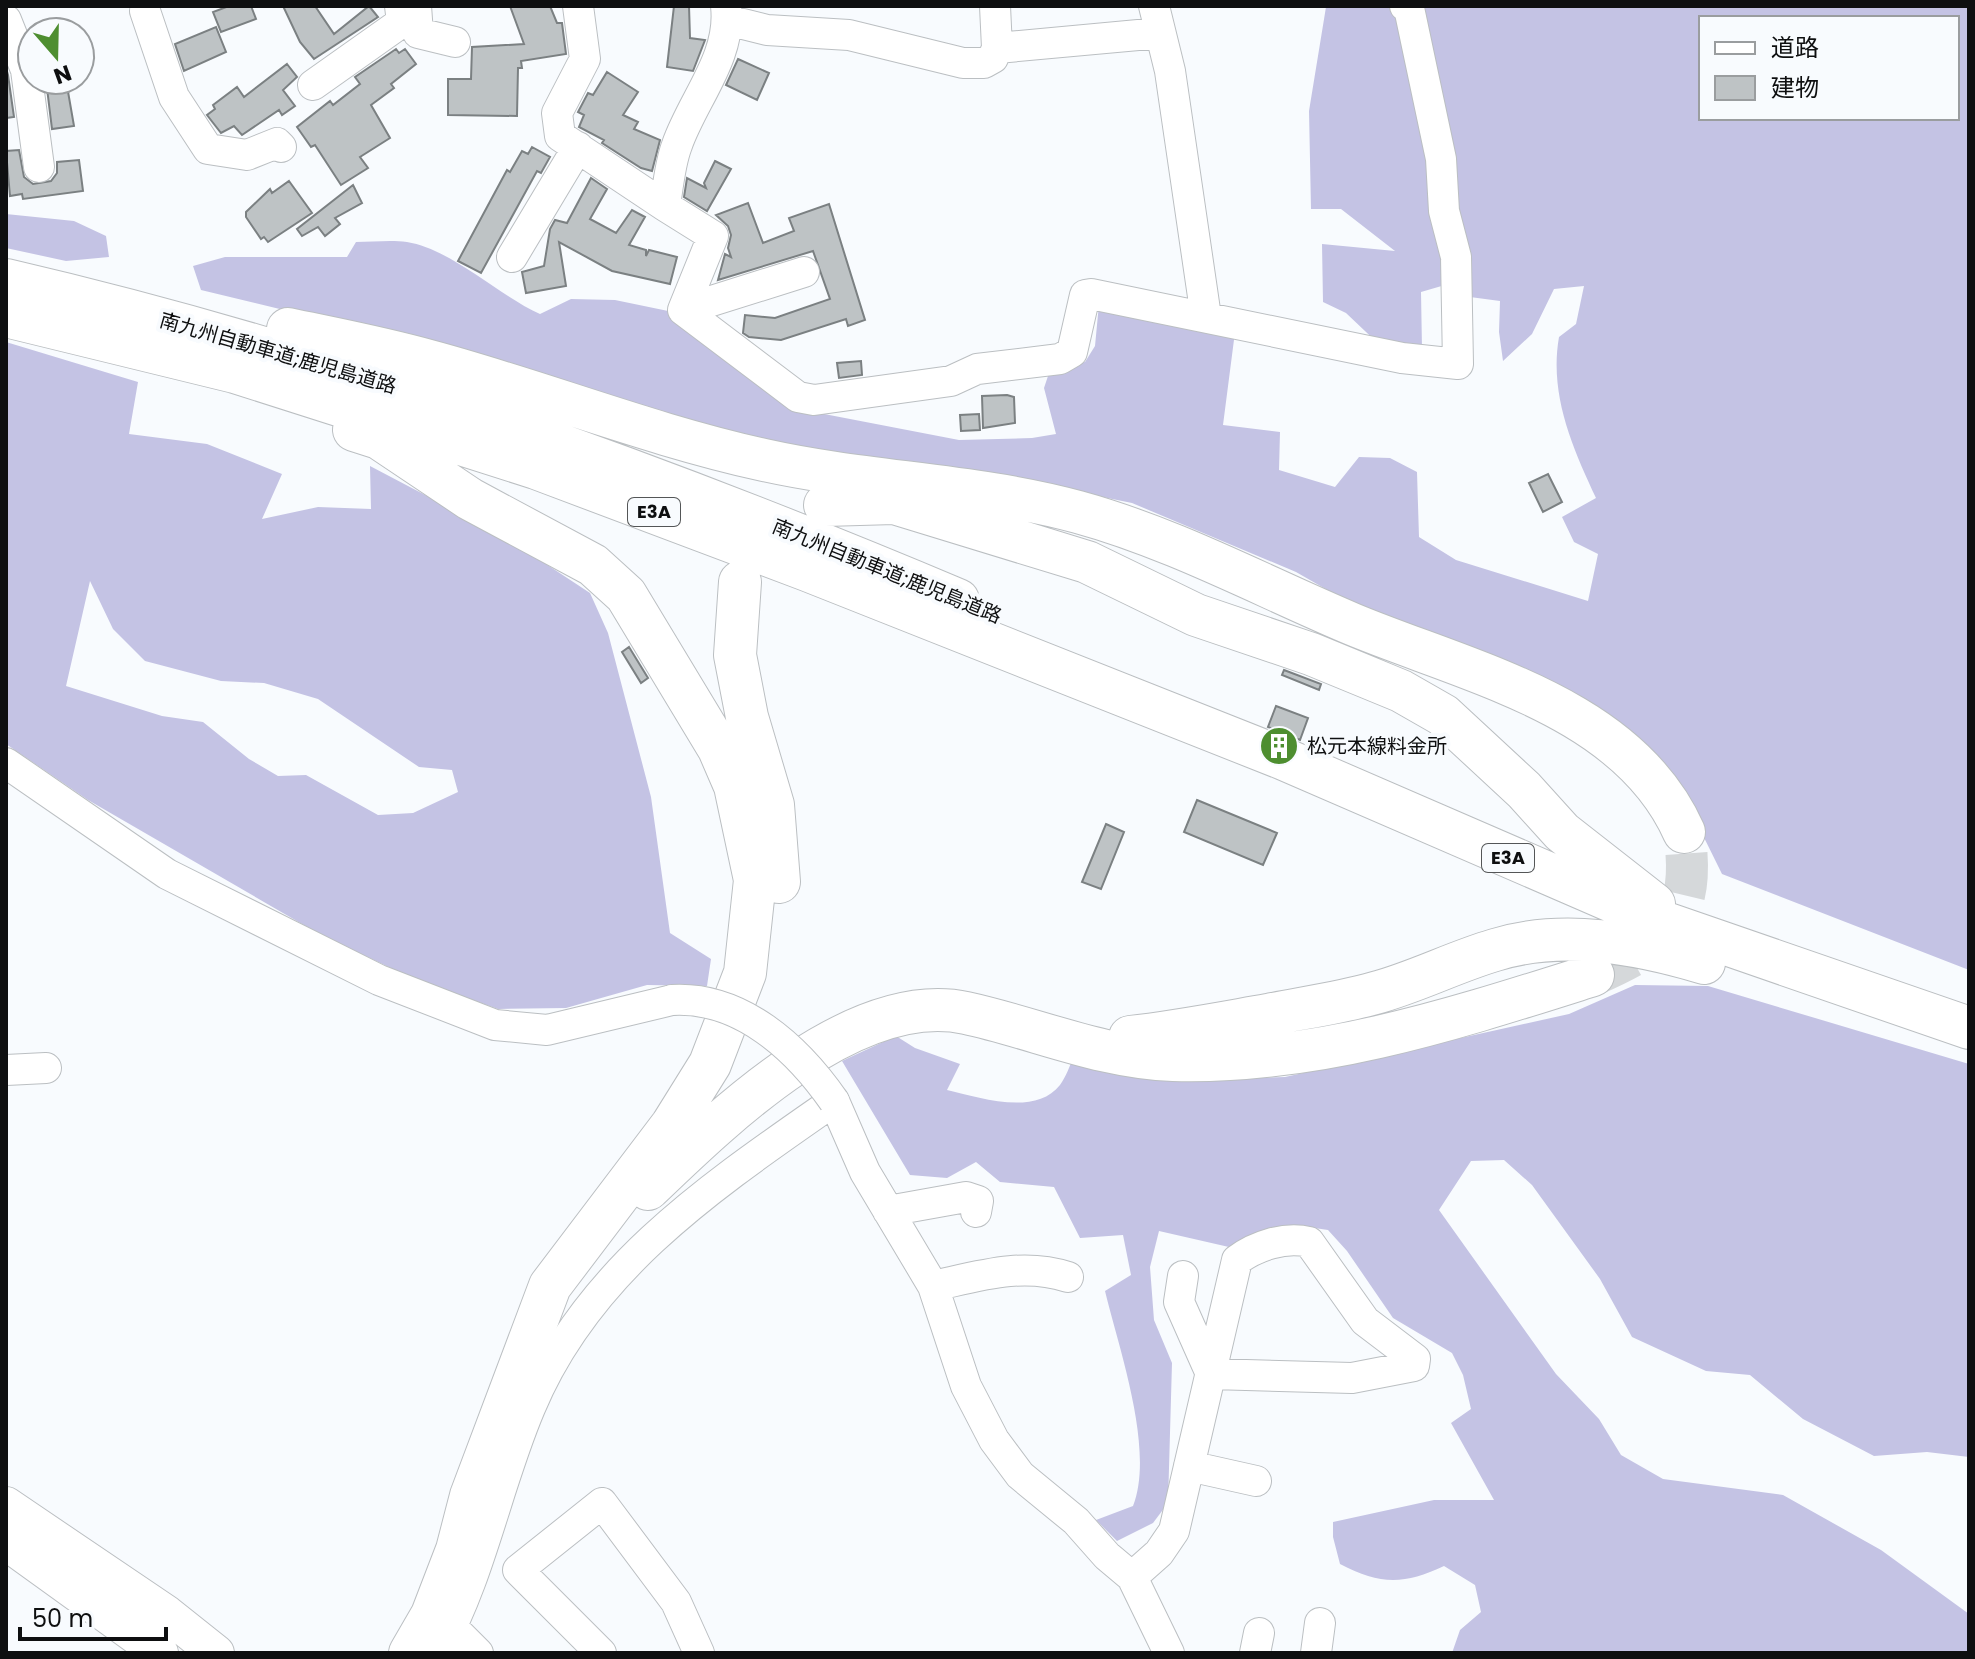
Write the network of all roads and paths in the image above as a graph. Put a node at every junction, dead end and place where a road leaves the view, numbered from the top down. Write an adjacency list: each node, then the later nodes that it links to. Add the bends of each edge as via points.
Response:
1 (400, 6): 12 (street, via 402,22)
2 (416, 6): 10 (street, via 418,33)
3 (578, 6): 14 (street, via 585,59 557,113 560,136)
4 (995, 6): 11 (street)
5 (1405, 6): 23 (street, via 1436,137 1444,211 1456,257 1458,364 1402,358)
6 (149, 8): 13 (street, via 174,97 208,149 247,155 277,143)
7 (726, 13): 11 (street, via 767,30 849,35 963,63 984,63); 16 (street, via 712,75 676,145)
8 (6, 20): 15 (street, via 26,70)
9 (1157, 20): 11 (street); 23 (street, via 1170,71)
10 (455, 42)
11 (997, 48)
12 (313, 85)
13 (281, 147)
14 (578, 147): 16 (street); 17 (street)
15 (39, 167)
16 (665, 206): 21 (street, via 713,236)
17 (512, 257)
18 (6, 266): 28 (highway, via 430,361 657,433 765,461 1079,512 1219,564 1354,625 1507,681 1616,746 1672,804)
19 (804, 272): 21 (street)
20 (6, 280): 29 (highway, 南九州自動車道;鹿児島道路 / E3A, via 245,341 407,391 813,539 1456,804)
21 (683, 310): 23 (street, via 784,388 814,400 951,381 977,369 1066,357 1072,352 1085,295)
22 (6, 316): 24 (highway, 南九州自動車道;鹿児島道路 / E3A)
23 (1206, 317)
24 (48, 326): 30 (highway, 南九州自動車道;鹿児島道路 / E3A, via 235,372 536,468 1284,759 1545,875); 38 (highway, via 379,438 470,499 593,565 626,595 719,749 735,786 755,880 745,973 710,1064)
25 (825, 505): 29 (highway, via 894,503 1087,562 1196,615 1401,691 1443,715 1562,832)
26 (740, 582): 38 (highway, via 735,655 773,805 779,853 775,931 741,1040 695,1113)
27 (6, 763): 37 (street, bridge, via 167,874 379,980 495,1025 547,1030 698,998 753,1021 780,1039 816,1074)
28 (1684, 832)
29 (1661, 909): 30 (highway, 南九州自動車道;鹿児島道路 / E3A)
30 (1736, 949): 33 (highway, 南九州自動車道;鹿児島道路 / E3A)
31 (1593, 975): 32 (highway, via 1363,1042 1302,1052 1172,1060)
32 (998, 1023): 34 (highway, via 1111,1038 1182,1030 1372,994 1494,950 1552,939 1662,950); 44 (highway, via 965,1013 900,1015 845,1034 819,1050 706,1137 640,1197)
33 (1969, 1028)
34 (1969, 1043)
35 (46, 1068): 36 (street)
36 (6, 1070)
37 (834, 1101): 39 (street); 51 (street, via 674,1217 575,1325 530,1406)
38 (619, 1194): 44 (highway, via 550,1286)
39 (888, 1211): 40 (street, via 966,1197 978,1201); 43 (street)
40 (976, 1212)
41 (1183, 1276): 45 (street, via 1179,1302)
42 (1068, 1277): 43 (street, via 1045,1269 1017,1269)
43 (933, 1286): 52 (street, via 966,1386 994,1440 1020,1475)
44 (534, 1324): 57 (highway, via 471,1496 457,1550 432,1615)
45 (1211, 1374): 45 (street, via 1237,1260 1252,1249 1296,1239 1309,1242 1365,1321 1415,1359 1414,1366 1352,1378); 46 (street)
46 (1189, 1466): 47 (street); 52 (street, via 1174,1531)
47 (1256, 1481)
48 (6, 1505): 56 (main road)
49 (6, 1542): 55 (main road)
50 (518, 1570): 51 (street); 59 (street); 60 (street, via 602,1503 676,1602)
51 (472, 1573): 54 (street)
52 (1132, 1577): 61 (street)
53 (1320, 1623): 62 (street)
54 (445, 1640): 58 (street)
55 (160, 1653)
56 (216, 1653)
57 (410, 1653)
58 (478, 1653)
59 (601, 1653)
60 (699, 1653)
61 (1169, 1653)
62 (1316, 1653)

